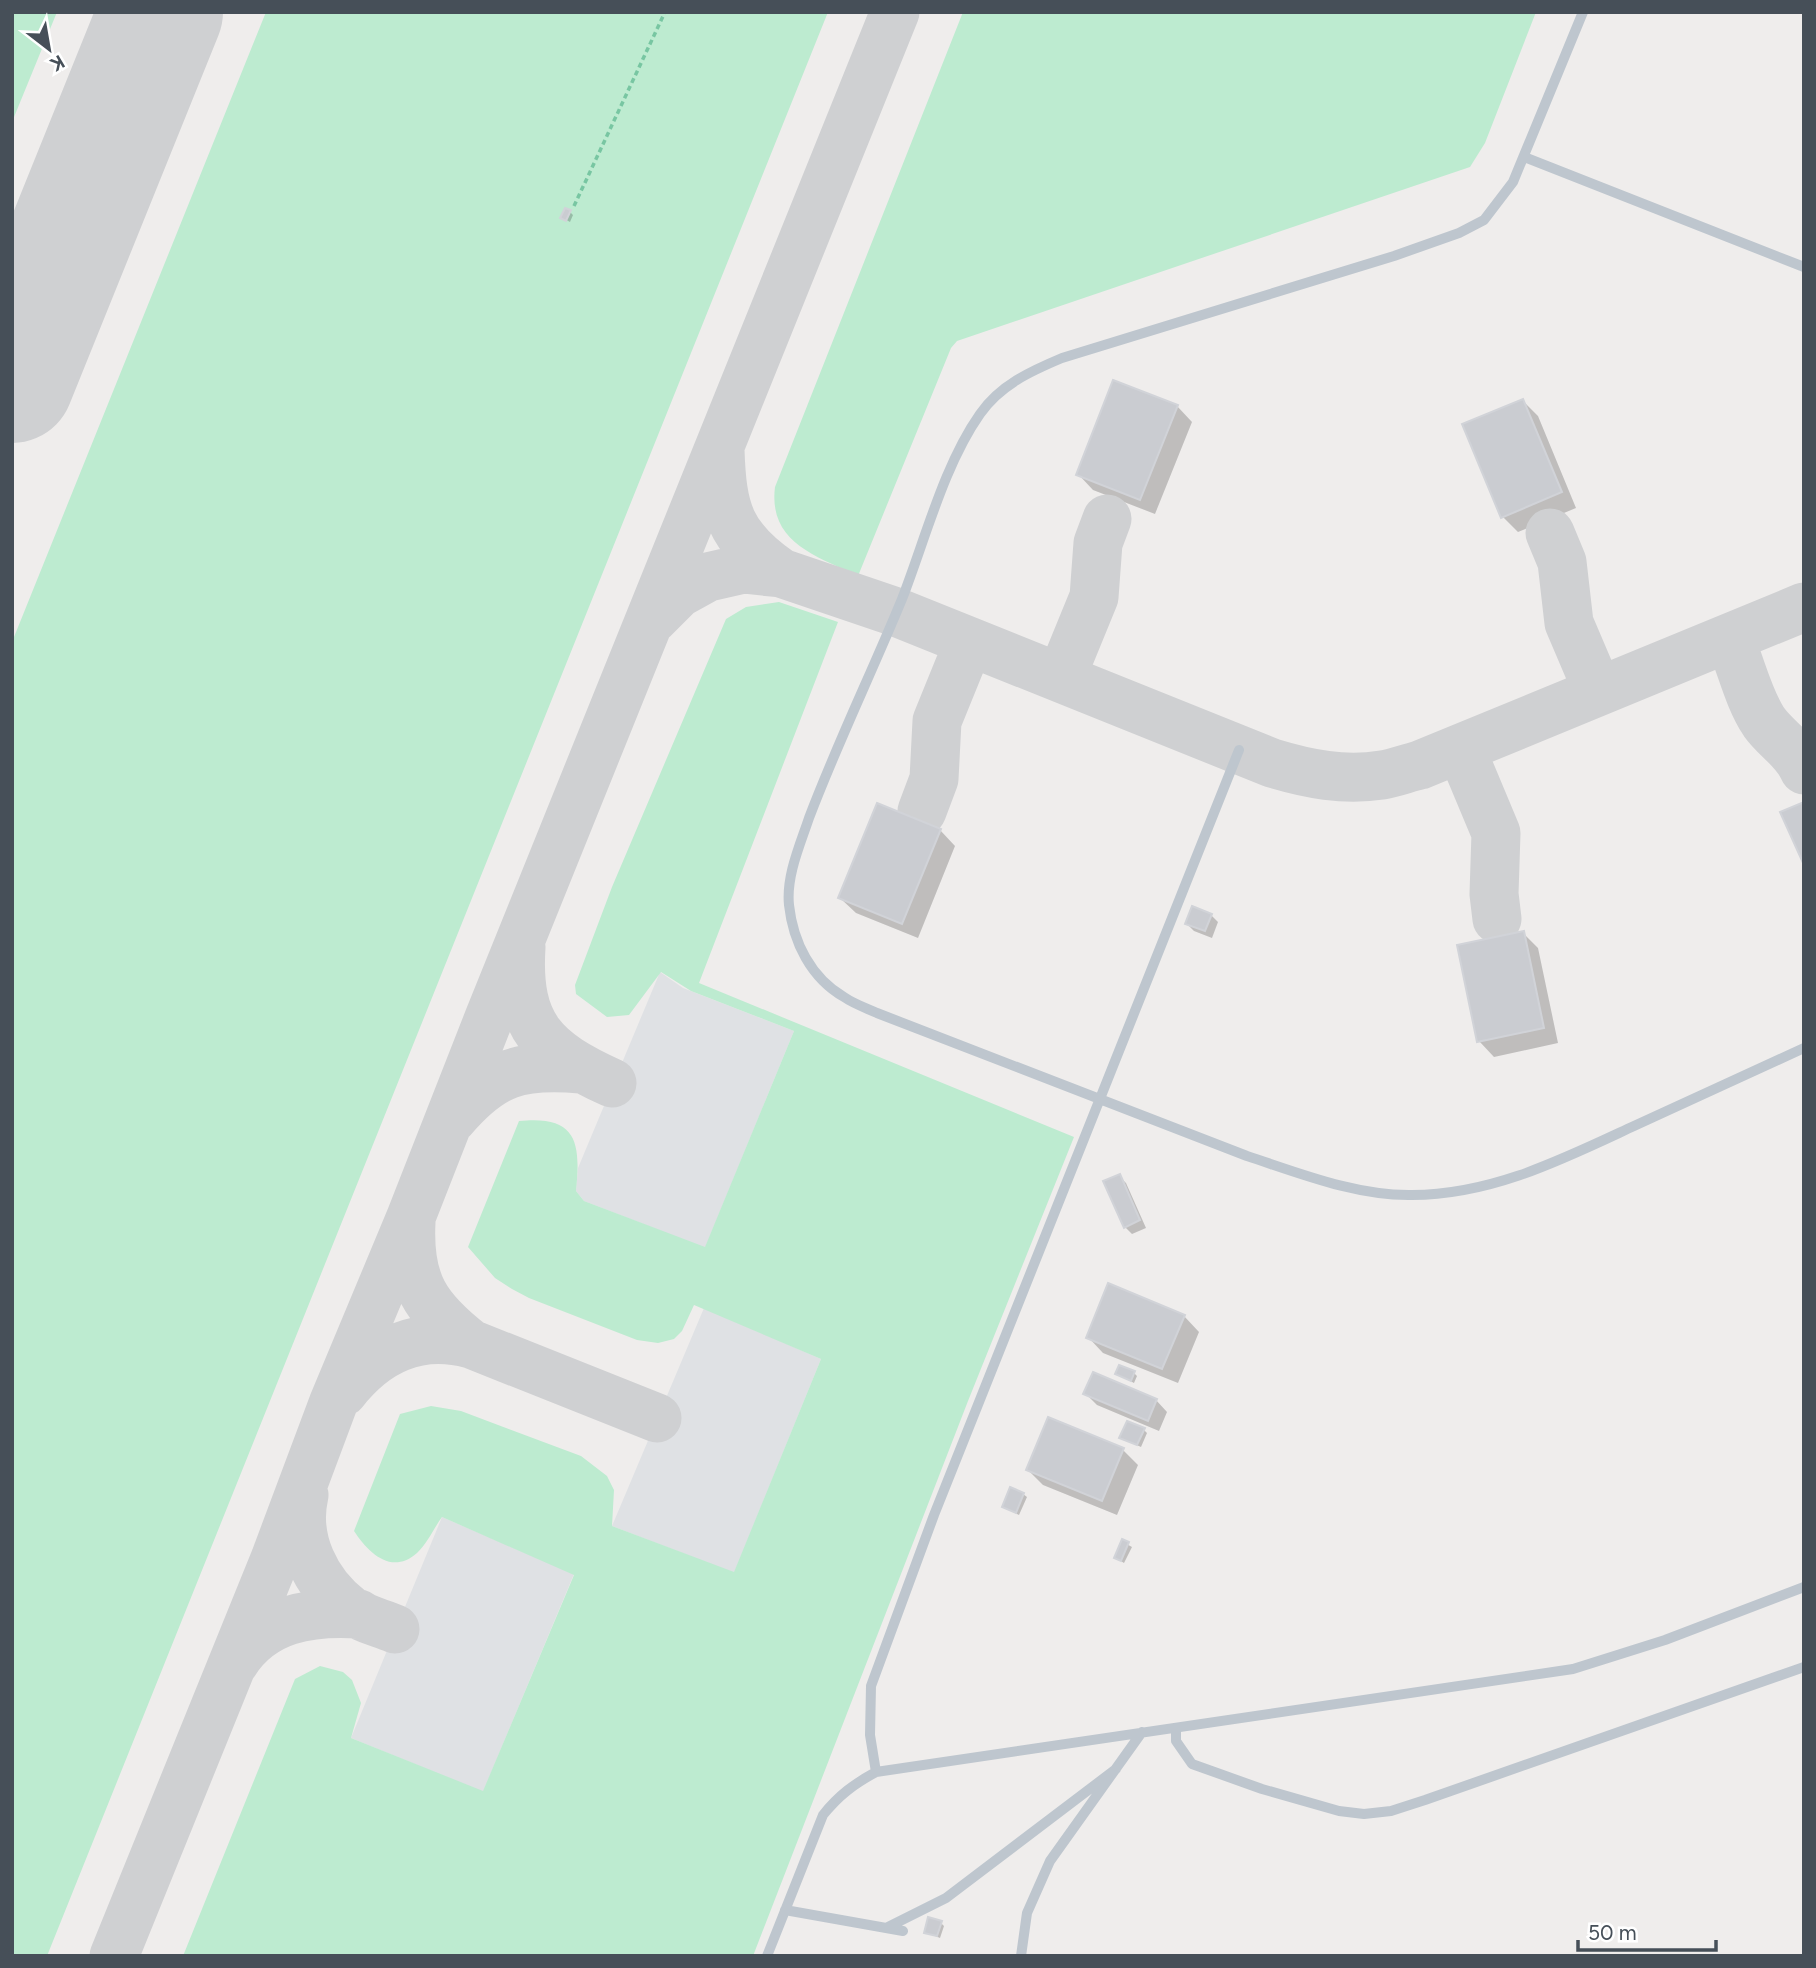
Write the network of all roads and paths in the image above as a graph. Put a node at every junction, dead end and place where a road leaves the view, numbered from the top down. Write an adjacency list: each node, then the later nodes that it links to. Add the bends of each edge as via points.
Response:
1 (665, 12): 4 (path)
2 (1583, 12): 3 (lane)
3 (1524, 157): 5 (lane); 8 (lane, via 1497,205 1484,220 1459,233 1026,373 980,413 947,479 819,791 793,867 789,903 797,943 825,984 844,998)
4 (574, 206)
5 (1804, 267)
6 (1239, 750): 8 (lane)
7 (1804, 1048): 8 (lane, via 1552,1164 1454,1193 1370,1192 1306,1175)
8 (1100, 1098): 14 (lane, via 871,1686 870,1735)
9 (1804, 1587): 11 (lane, via 1573,1669)
10 (1804, 1667): 11 (lane, via 1451,1791 1391,1811 1364,1814 1262,1789 1192,1764 1176,1741)
11 (1176, 1728): 12 (lane)
12 (1142, 1732): 13 (lane); 14 (lane)
13 (1116, 1769): 16 (lane, via 946,1898); 19 (lane, via 1050,1861 1027,1913)
14 (876, 1772): 15 (lane, via 838,1796 823,1815)
15 (785, 1910): 16 (lane); 18 (lane)
16 (886, 1928): 17 (lane)
17 (903, 1931)
18 (767, 1956)
19 (1021, 1956)

